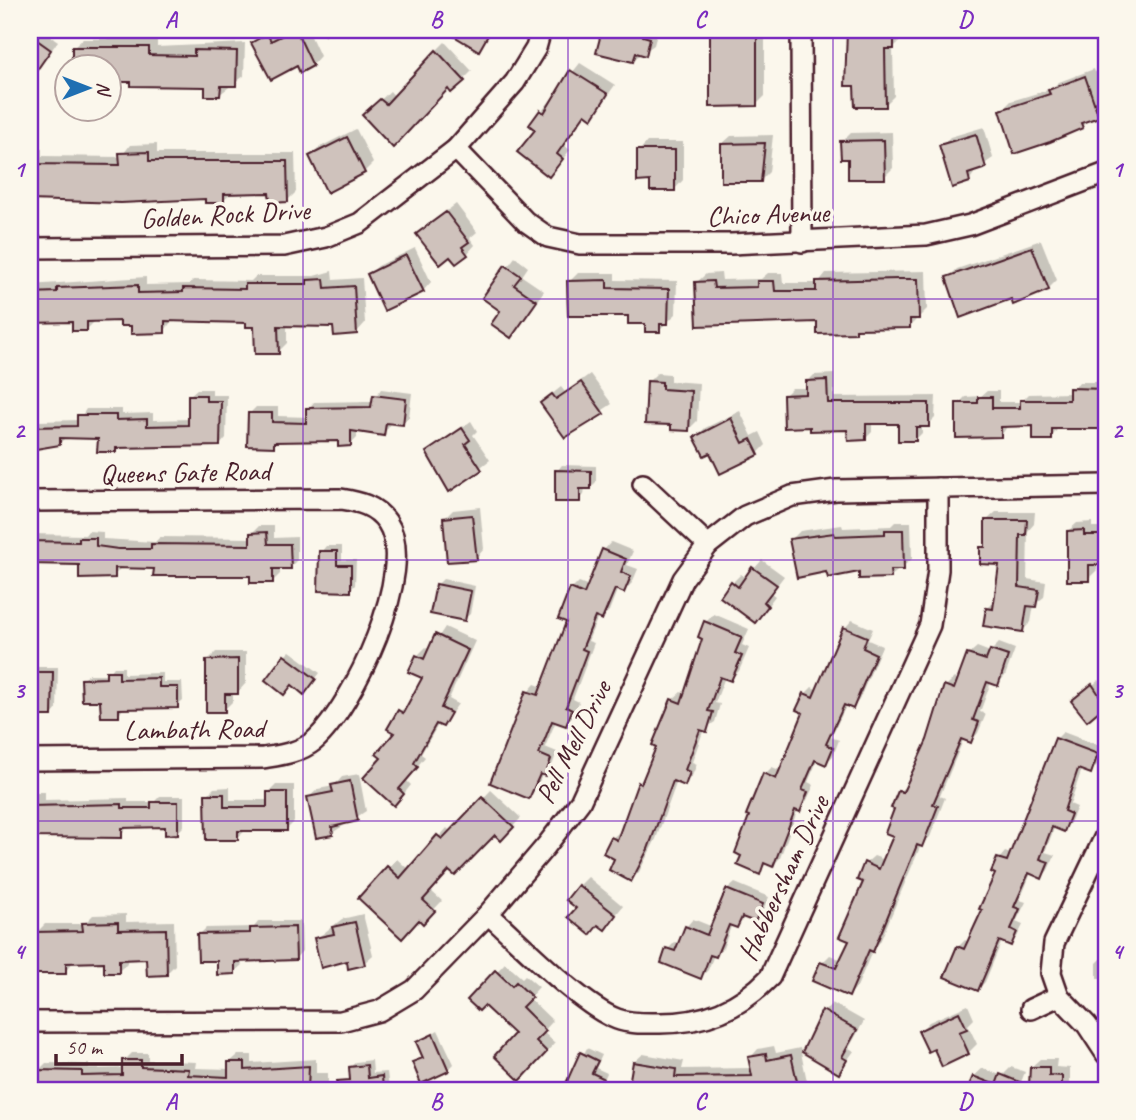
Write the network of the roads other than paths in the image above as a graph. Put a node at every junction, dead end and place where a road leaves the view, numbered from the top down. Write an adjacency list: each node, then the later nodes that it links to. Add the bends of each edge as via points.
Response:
1 (541, 30): 3 (street, Golden Rock Drive, via 536,48 515,82)
2 (801, 30): 5 (street)
3 (456, 149): 5 (street, Chico Avenue, via 548,237 580,244); 6 (street, Golden Rock Drive, via 360,223 326,237 284,246)
4 (1106, 173): 5 (street, Chico Avenue, via 970,225 926,235)
5 (802, 242)
6 (30, 248)
7 (643, 484): 12 (street)
8 (1106, 485): 9 (street, Pell Mell Drive)
9 (938, 488): 12 (street, Pell Mell Drive, via 836,490 792,496 746,516); 15 (street, Habbersham Drive, via 938,570 930,625 771,977 750,998 718,1015 685,1023 618,1019 586,1000)
10 (341, 499): 11 (street, Queens Gate Road); 13 (street, Lambath Road, via 366,503 387,522 395,545 393,579 379,636 349,695 314,741 291,754 264,758)
11 (30, 502)
12 (708, 545): 15 (street, Pell Mell Drive, via 683,579 580,802)
13 (30, 760)
14 (1106, 834): 16 (street, via 1054,943 1051,973)
15 (488, 914): 18 (street, Pell Mell Drive, via 414,990 379,1011 341,1021)
16 (1059, 996): 17 (street); 19 (street)
17 (1031, 1009)
18 (30, 1022)
19 (1106, 1054)

